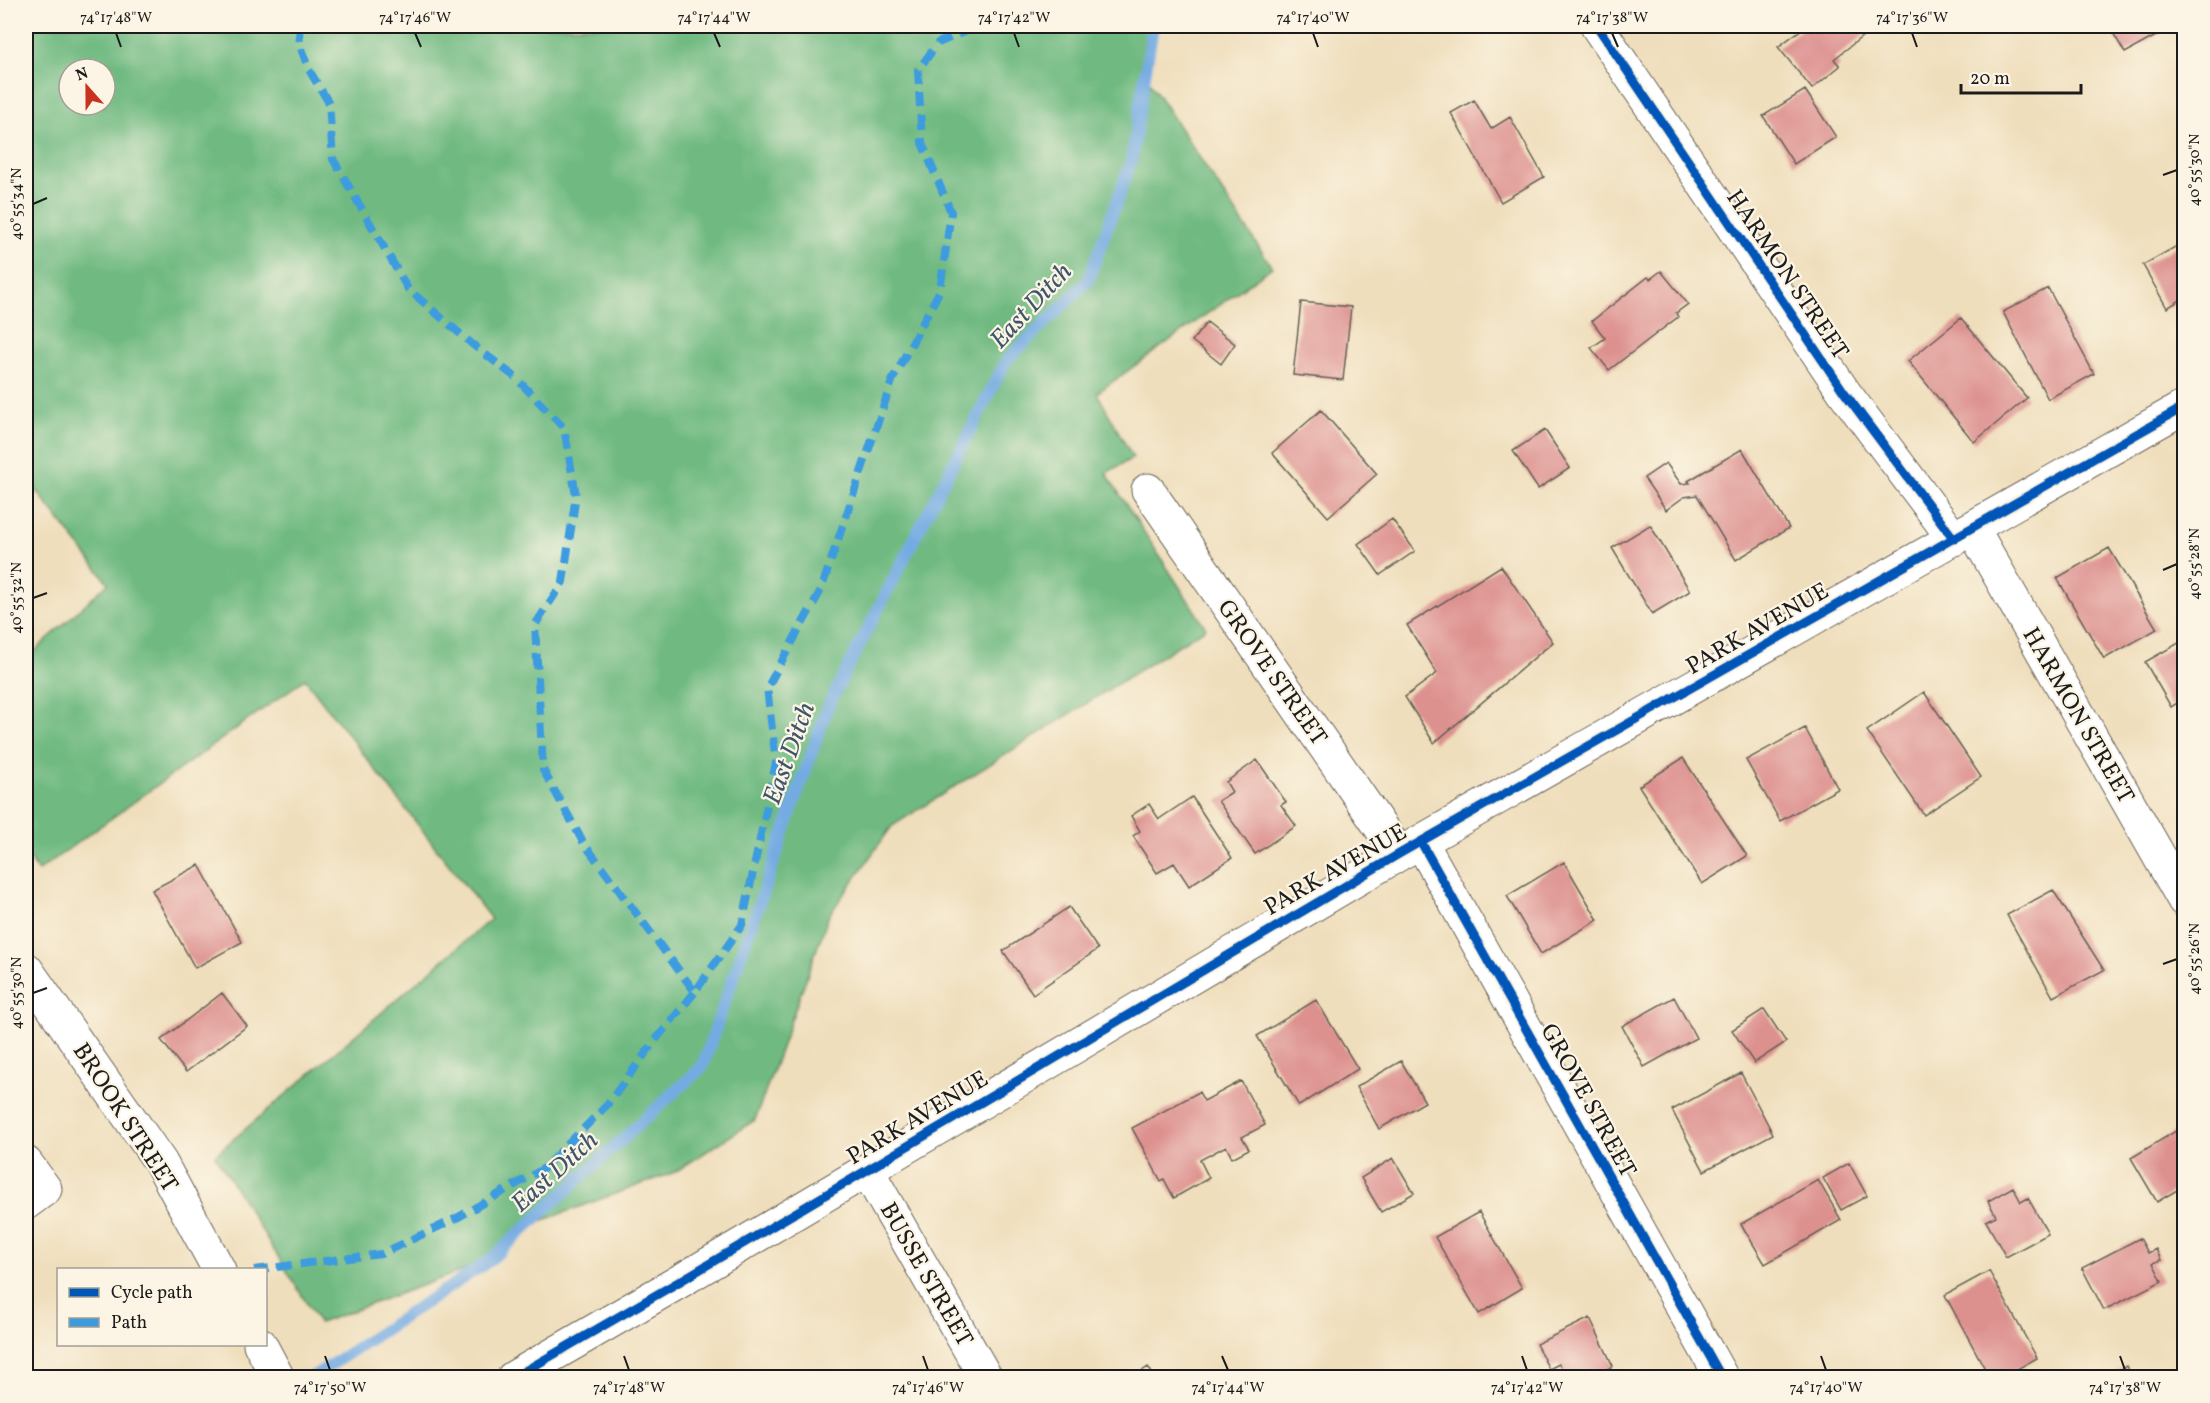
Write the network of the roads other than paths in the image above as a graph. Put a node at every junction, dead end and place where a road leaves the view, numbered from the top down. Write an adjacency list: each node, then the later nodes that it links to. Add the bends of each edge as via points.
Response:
1 (1597, 26): 4 (street, HARMON STREET, via 1844,392)
2 (2184, 407): 4 (street, PARK AVENUE)
3 (1148, 490): 5 (street, GROVE STREET)
4 (1964, 534): 5 (street, PARK AVENUE); 6 (street, HARMON STREET)
5 (1410, 848): 9 (street, PARK AVENUE); 14 (street, GROVE STREET)
6 (2184, 900)
7 (26, 969): 11 (street, BROOK STREET, via 161,1163)
8 (26, 1163): 10 (street, via 45,1189)
9 (867, 1170): 12 (street, PARK AVENUE); 13 (street, BUSSE STREET)
10 (26, 1203)
11 (218, 1268)
12 (513, 1377)
13 (986, 1377)
14 (1722, 1377)

